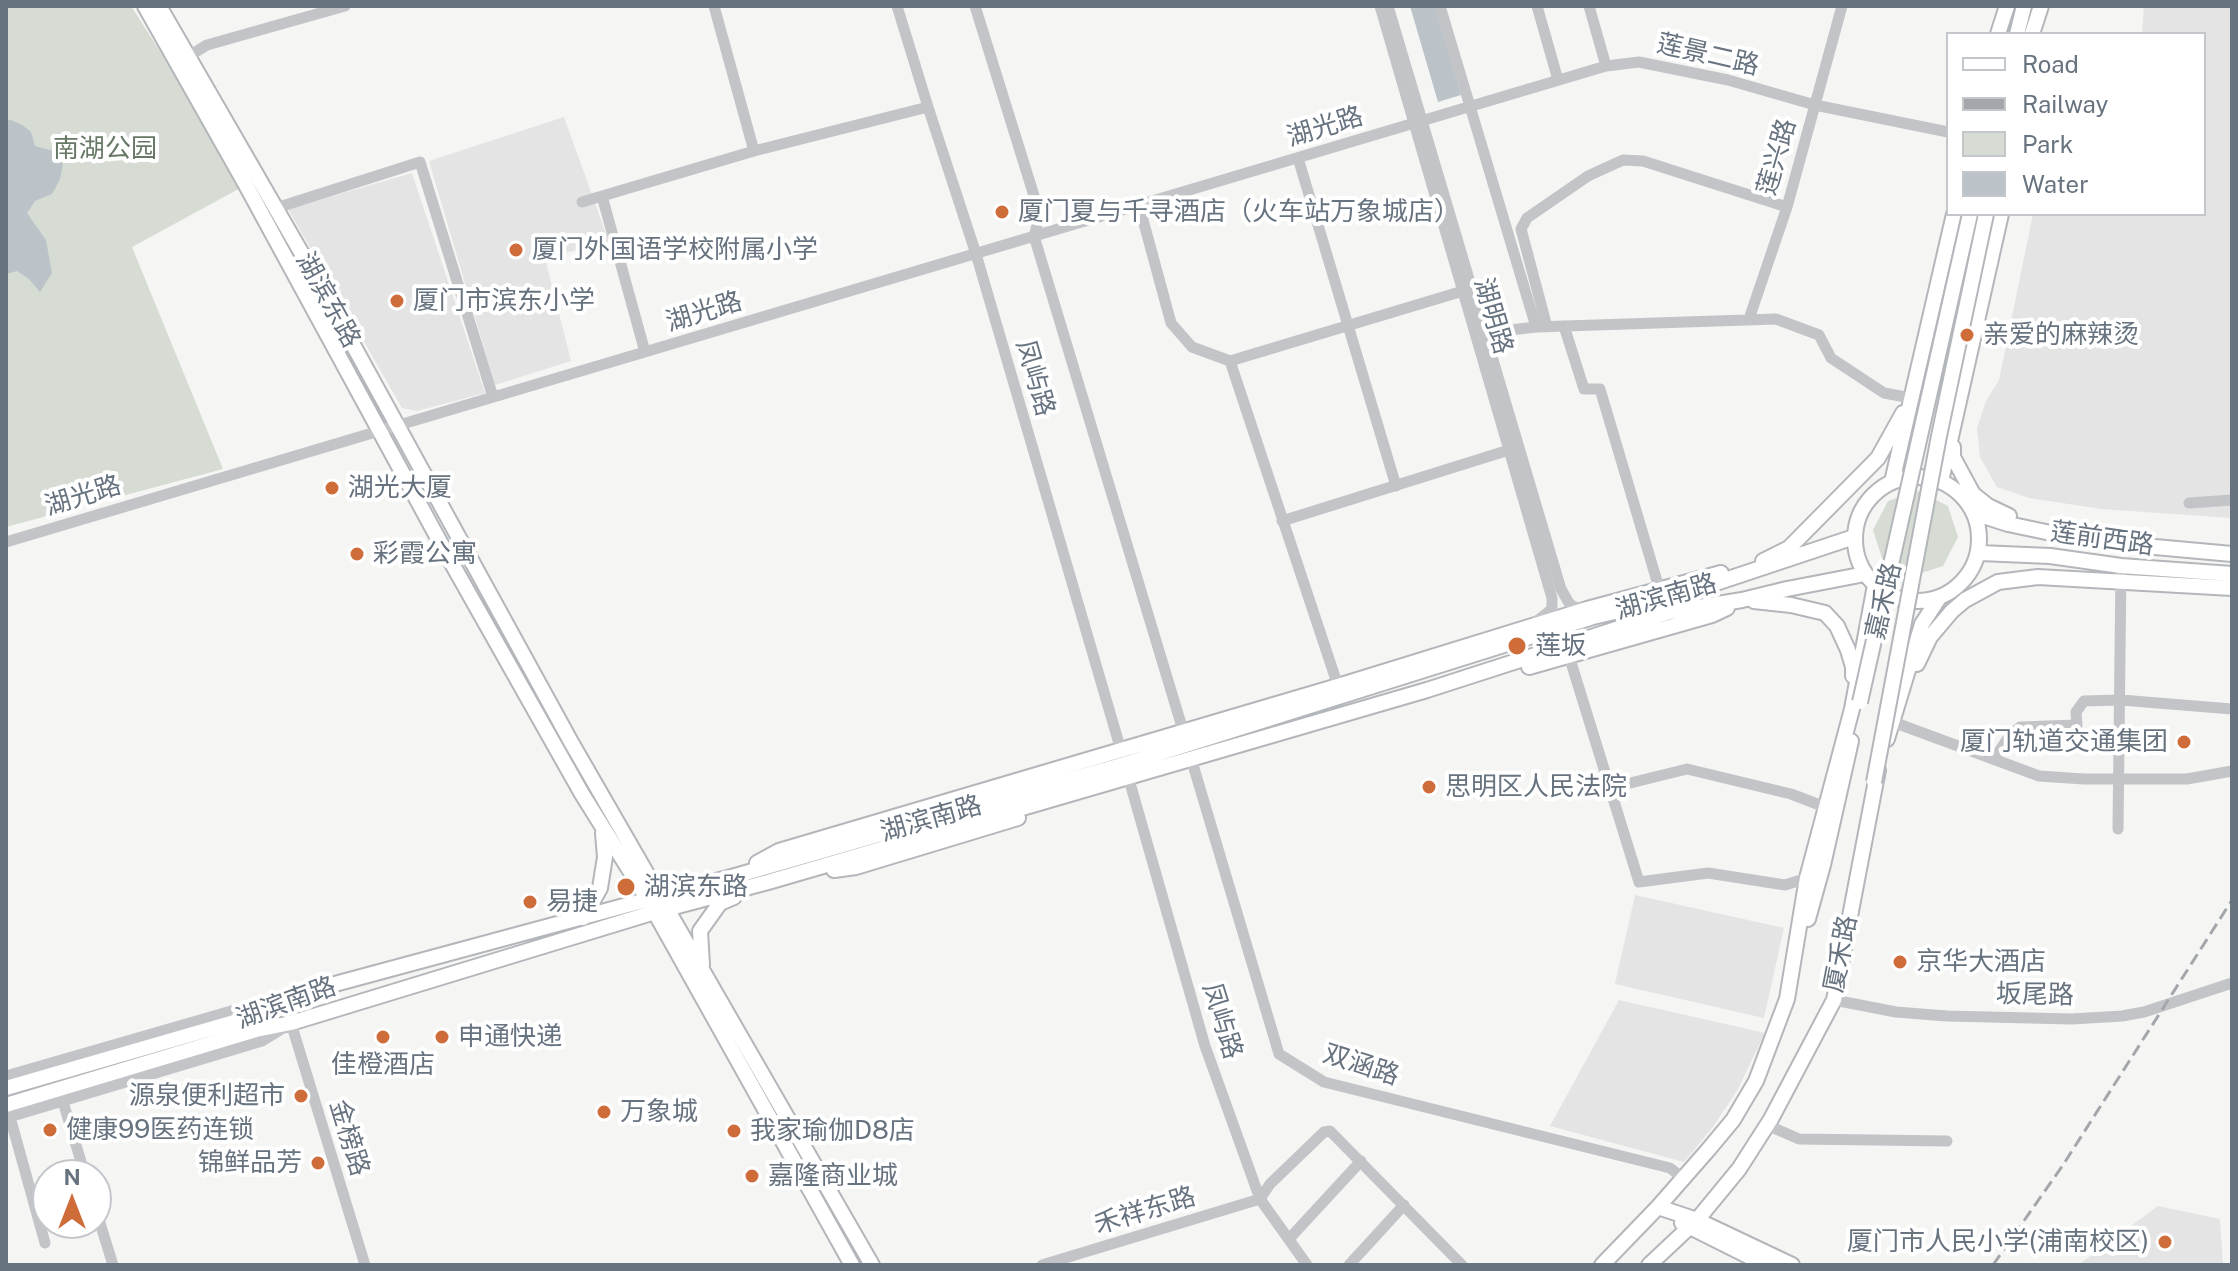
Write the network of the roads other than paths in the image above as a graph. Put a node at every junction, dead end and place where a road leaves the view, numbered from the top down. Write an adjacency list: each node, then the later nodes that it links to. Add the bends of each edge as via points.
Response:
1 (145, 6): 19 (main road, 湖滨东路)
2 (159, 6): 19 (main road, 湖滨东路)
3 (345, 6): 19 (street, via 207,45)
4 (714, 6): 27 (street)
5 (897, 6): 24 (street, 凤屿路)
6 (975, 6): 38 (street, via 1040,215)
7 (1380, 6): 25 (street, 湖明路)
8 (1388, 6): 25 (street, 湖明路)
9 (1440, 6): 23 (street)
10 (1537, 6): 21 (street)
11 (1589, 6): 20 (street)
12 (1842, 6): 22 (street, 莲兴路)
13 (2007, 6): 16 (main road)
14 (2024, 6): 17 (main road)
15 (2041, 6): 18 (main road)
16 (1999, 32)
17 (2018, 32)
18 (2033, 32)
19 (183, 60): 33 (main road, 湖滨东路); 52 (main road, 湖滨东路)
20 (1606, 66): 21 (street, 莲景二路); 22 (street, 莲景二路, via 1639,62)
21 (1558, 80): 23 (street, 莲景二路)
22 (1815, 105): 26 (street, 莲景二路); 32 (street, 莲兴路)
23 (1471, 106): 25 (street, 莲景二路); 44 (street)
24 (928, 107): 27 (street); 39 (street, 凤屿路)
25 (1418, 122): 28 (street, 湖光路); 40 (street, 湖明路); 45 (street, 湖明路)
26 (1946, 132)
27 (754, 151): 29 (street)
28 (1298, 158): 31 (street, 湖光路); 42 (street)
29 (602, 196): 30 (street); 46 (street)
30 (582, 202)
31 (1139, 205): 38 (street, 湖光路); 47 (street, via 1171,323 1192,347)
32 (1787, 207): 41 (street, 莲兴路); 44 (street, via 1643,161 1623,160 1588,176 1527,218 1521,229)
33 (276, 208): 48 (street, via 420,162); 50 (main road, 湖滨东路)
34 (1954, 216): 49 (main road)
35 (1970, 216): 80 (main road, 嘉禾路, bridge)
36 (1986, 216): 89 (main road, 嘉禾路, bridge)
37 (2001, 216): 51 (main road)
38 (1034, 236): 39 (street, 湖光路); 83 (street)
39 (976, 254): 46 (street, 湖光路); 86 (street, 凤屿路)
40 (1463, 291): 42 (street); 53 (street, 湖明路)
41 (1749, 319): 43 (street); 49 (street, via 1776,319 1819,335 1831,358 1884,393)
42 (1348, 326): 47 (street); 56 (street)
43 (1564, 326): 44 (street); 71 (street, via 1584,389 1600,389)
44 (1541, 327): 45 (street)
45 (1484, 333): 75 (street, 湖明路, via 1561,589 1574,607)
46 (645, 352): 48 (street, 湖光路)
47 (1230, 361): 60 (street)
48 (493, 397): 50 (street, 湖光路)
49 (1911, 398): 55 (main road); 67 (main road, via 1878,458 1789,548)
50 (397, 426): 52 (street, 湖光路); 96 (main road, 湖滨东路)
51 (1954, 427): 54 (main road); 61 (main road, via 1953,457 1973,494)
52 (379, 431): 63 (street, 湖光路); 91 (main road, 湖滨东路)
53 (1509, 450): 56 (street); 76 (street, 湖明路, via 1552,598 1552,609)
54 (1941, 481): 55 (main road, via 1908,477); 59 (main road, via 1955,489)
55 (1892, 482): 62 (main road, via 1858,514)
56 (1396, 486): 60 (street)
57 (2232, 500): 58 (street)
58 (2189, 503)
59 (1974, 513): 61 (main road, 莲前西路); 64 (main road)
60 (1282, 521): 78 (street)
61 (2038, 530): 65 (main road, 莲前西路, via 2089,541)
62 (1854, 537): 66 (main road, 湖滨南路); 70 (main road)
63 (6, 542)
64 (1980, 553): 68 (main road, 莲前西路, via 2050,556); 73 (main road, via 1968,576)
65 (2232, 554)
66 (1803, 555): 67 (main road); 83 (main road, 湖滨南路, via 1662,601)
67 (1757, 564): 71 (main road)
68 (2121, 574): 69 (main road, 莲前西路); 72 (main road); 79 (street); 82 (main road, via 1998,582 1965,600 1930,637)
69 (2232, 574)
70 (1870, 579): 73 (main road, via 1898,599); 74 (main road, 湖滨南路); 80 (main road)
71 (1659, 588): 75 (main road)
72 (2232, 588)
73 (1939, 598): 82 (main road, 厦禾路, via 1922,624)
74 (1742, 600): 77 (main road, 湖滨南路, via 1712,615); 80 (main road, via 1825,613 1837,626 1853,667); 85 (main road, 湖滨南路, via 1669,612)
75 (1587, 609): 76 (main road)
76 (1528, 626): 78 (main road)
77 (1569, 656): 85 (main road, 湖滨南路); 90 (street)
78 (1338, 686): 83 (main road)
79 (2120, 700): 81 (street); 84 (street, via 2084,701 2076,712 2077,725 2020,727); 88 (street)
80 (1856, 705): 92 (main road); 101 (main road, 嘉禾路, via 1823,865)
81 (2232, 709)
82 (1894, 718): 84 (street); 89 (main road, 厦禾路)
83 (1185, 737): 86 (main road, 湖滨南路)
84 (1994, 759): 88 (street, via 2039,776)
85 (1192, 762): 86 (main road, 湖滨南路); 113 (street, 双涵路, via 1279,1054 1324,1082 1670,1168)
86 (1126, 768): 95 (main road, 湖滨南路, via 856,867); 96 (main road, 湖滨南路); 114 (street, 凤屿路, via 1205,1046)
87 (2232, 771): 88 (street, via 2187,779)
88 (2119, 779): 93 (street)
89 (1874, 782): 103 (main road, 厦禾路)
90 (1610, 788): 92 (street, via 1687,769); 94 (street, via 1639,882 1708,873 1785,885)
91 (582, 794): 96 (main road, 湖滨东路); 98 (main road, via 603,830 605,857 600,888)
92 (1825, 807): 94 (main road)
93 (2118, 829)
94 (1807, 878): 101 (main road)
95 (768, 882): 97 (main road, 湖滨南路); 99 (main road, via 720,903 700,931)
96 (654, 897): 97 (main road, 湖滨东路); 98 (main road, 湖滨南路)
97 (661, 911): 99 (main road, 湖滨东路); 104 (main road, 湖滨南路); 124 (main road, 湖滨东路)
98 (583, 918): 102 (main road, 湖滨南路)
99 (702, 969): 125 (main road, 湖滨东路)
100 (2232, 983): 103 (street, 坂尾路, via 2144,1012 2072,1019 1896,1012)
101 (1789, 985): 113 (main road, via 1756,1081 1733,1120)
102 (283, 998): 105 (street); 106 (main road, 湖滨南路, via 255,1016)
103 (1834, 1000): 109 (main road, 厦禾路)
104 (291, 1023): 107 (main road, 湖滨南路); 123 (street, 金榜路)
105 (6, 1076)
106 (6, 1088)
107 (61, 1095): 108 (main road, 湖滨南路); 111 (street)
108 (7, 1113): 120 (street)
109 (1767, 1125): 110 (street, via 1799,1139); 117 (main road, 厦禾路)
110 (1947, 1141)
111 (80, 1159)
112 (1361, 1161): 114 (street, via 1330,1131 1324,1132); 115 (street); 119 (street)
113 (1684, 1179): 116 (main road)
114 (1260, 1199): 119 (street, 凤屿路); 121 (street, 禾祥东路)
115 (1404, 1205): 128 (street); 129 (street)
116 (1658, 1207): 117 (main road); 130 (main road)
117 (1693, 1224): 131 (main road, 厦禾路); 132 (main road); 133 (main road)
118 (105, 1239): 122 (street)
119 (1289, 1239): 127 (street, 凤屿路)
120 (45, 1243)
121 (1081, 1259): 126 (street, 禾祥东路)
122 (113, 1265)
123 (365, 1265)
124 (852, 1265)
125 (872, 1265)
126 (1042, 1265)
127 (1307, 1265)
128 (1349, 1265)
129 (1462, 1265)
130 (1602, 1265)
131 (1649, 1265)
132 (1766, 1265)
133 (1792, 1265)

